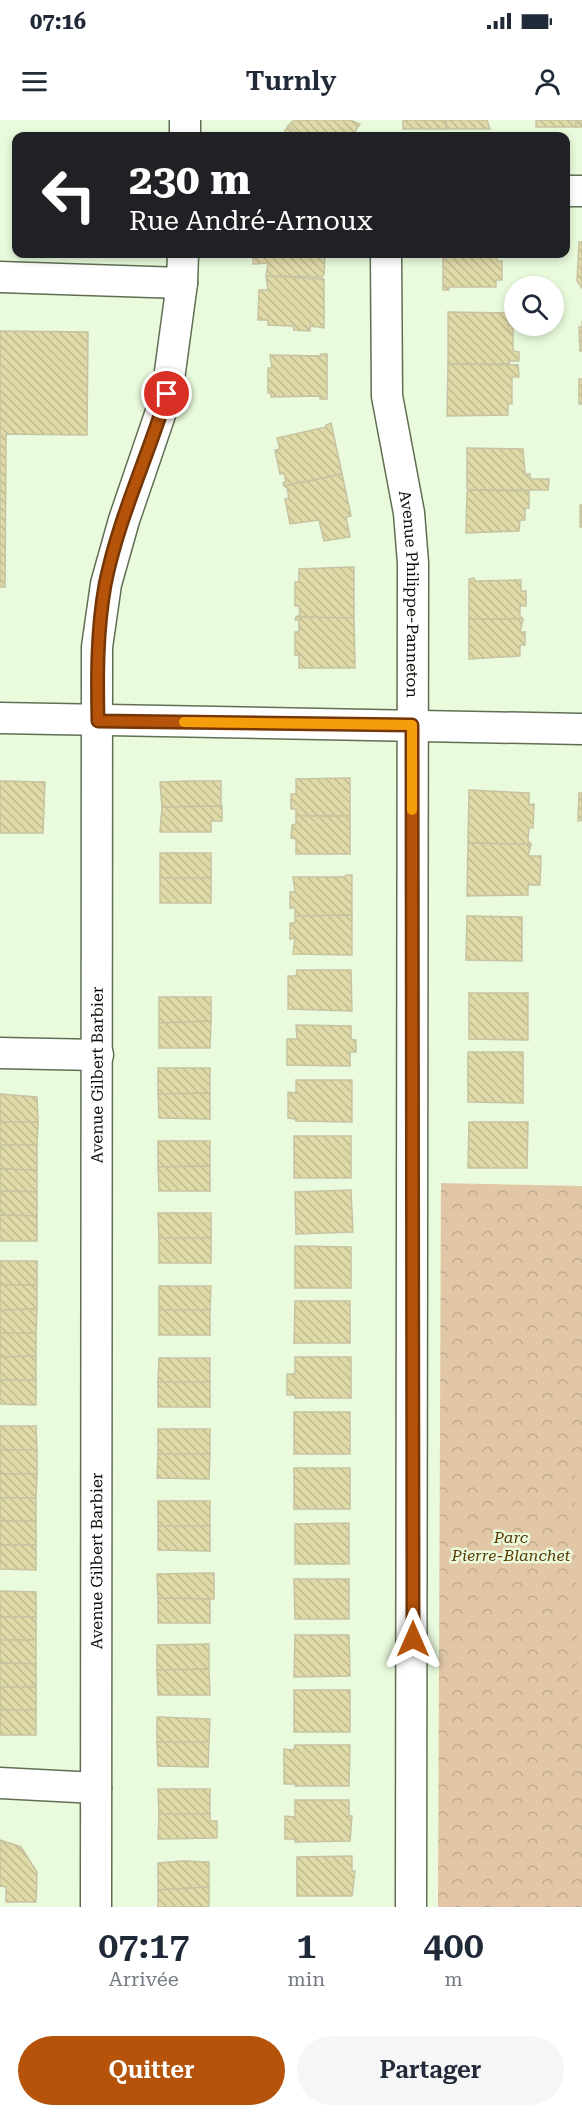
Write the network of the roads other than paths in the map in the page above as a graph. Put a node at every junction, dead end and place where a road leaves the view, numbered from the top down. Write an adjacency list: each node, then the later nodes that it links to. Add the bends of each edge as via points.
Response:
1 (183, 258): 4 (street, Avenue Gilbert Barbier)
2 (386, 258): 7 (street, Avenue Philippe-Panneton, via 387,396 409,513 413,563)
3 (0, 277): 4 (street)
4 (182, 283): 6 (street, Avenue Gilbert Barbier, via 167,394 123,520 106,584 97,647)
5 (0, 718): 6 (street)
6 (98, 721): 7 (street); 10 (street, Avenue Gilbert Barbier)
7 (412, 725): 8 (street); 14 (street, Avenue Philippe-Panneton)
8 (582, 729)
9 (0, 1053): 10 (street)
10 (98, 1055): 12 (street, Avenue Gilbert Barbier)
11 (0, 1783): 12 (street)
12 (96, 1788): 13 (street, Avenue Gilbert Barbier)
13 (96, 1907)
14 (411, 1907)

